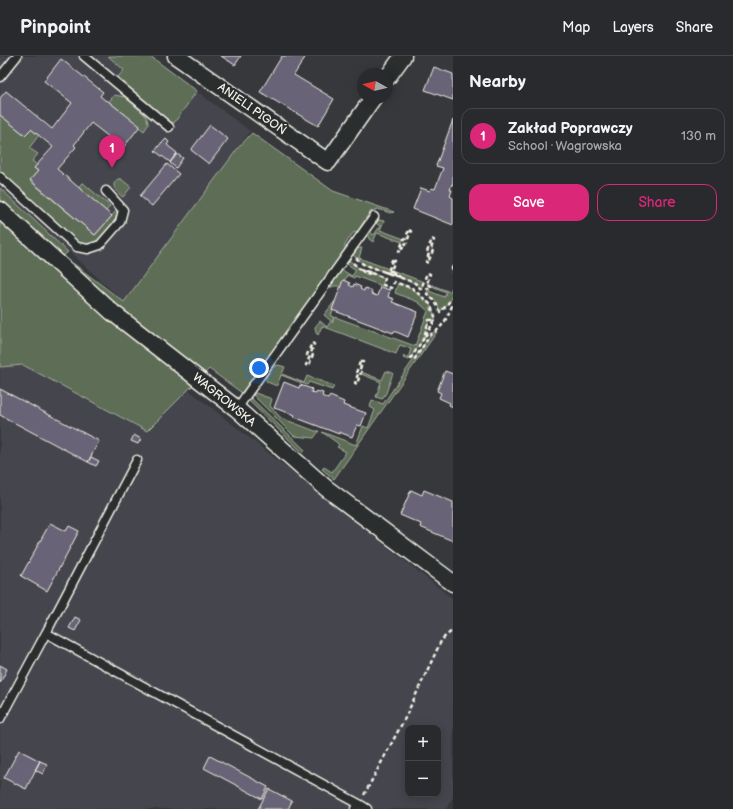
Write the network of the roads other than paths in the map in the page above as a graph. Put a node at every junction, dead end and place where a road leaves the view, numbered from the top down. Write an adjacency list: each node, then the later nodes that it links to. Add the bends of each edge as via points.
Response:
1 (18, 56): 6 (lane)
2 (84, 56): 8 (lane)
3 (176, 56): 7 (street, ANIELI PIGOŃ, via 328,162)
4 (403, 56): 5 (street)
5 (393, 70)
6 (0, 77)
7 (369, 104)
8 (169, 127)
9 (0, 177): 10 (lane, via 76,247 88,249 100,245 120,222 123,210)
10 (106, 191)
11 (0, 210): 13 (street, WAGROWSKA, via 112,312)
12 (374, 217): 13 (lane)
13 (237, 409): 15 (street, WAGROWSKA, via 326,488)
14 (137, 460): 16 (lane)
15 (453, 583)
16 (46, 633): 17 (lane); 18 (lane)
17 (0, 719)
18 (357, 807): 19 (lane)
19 (367, 809)

